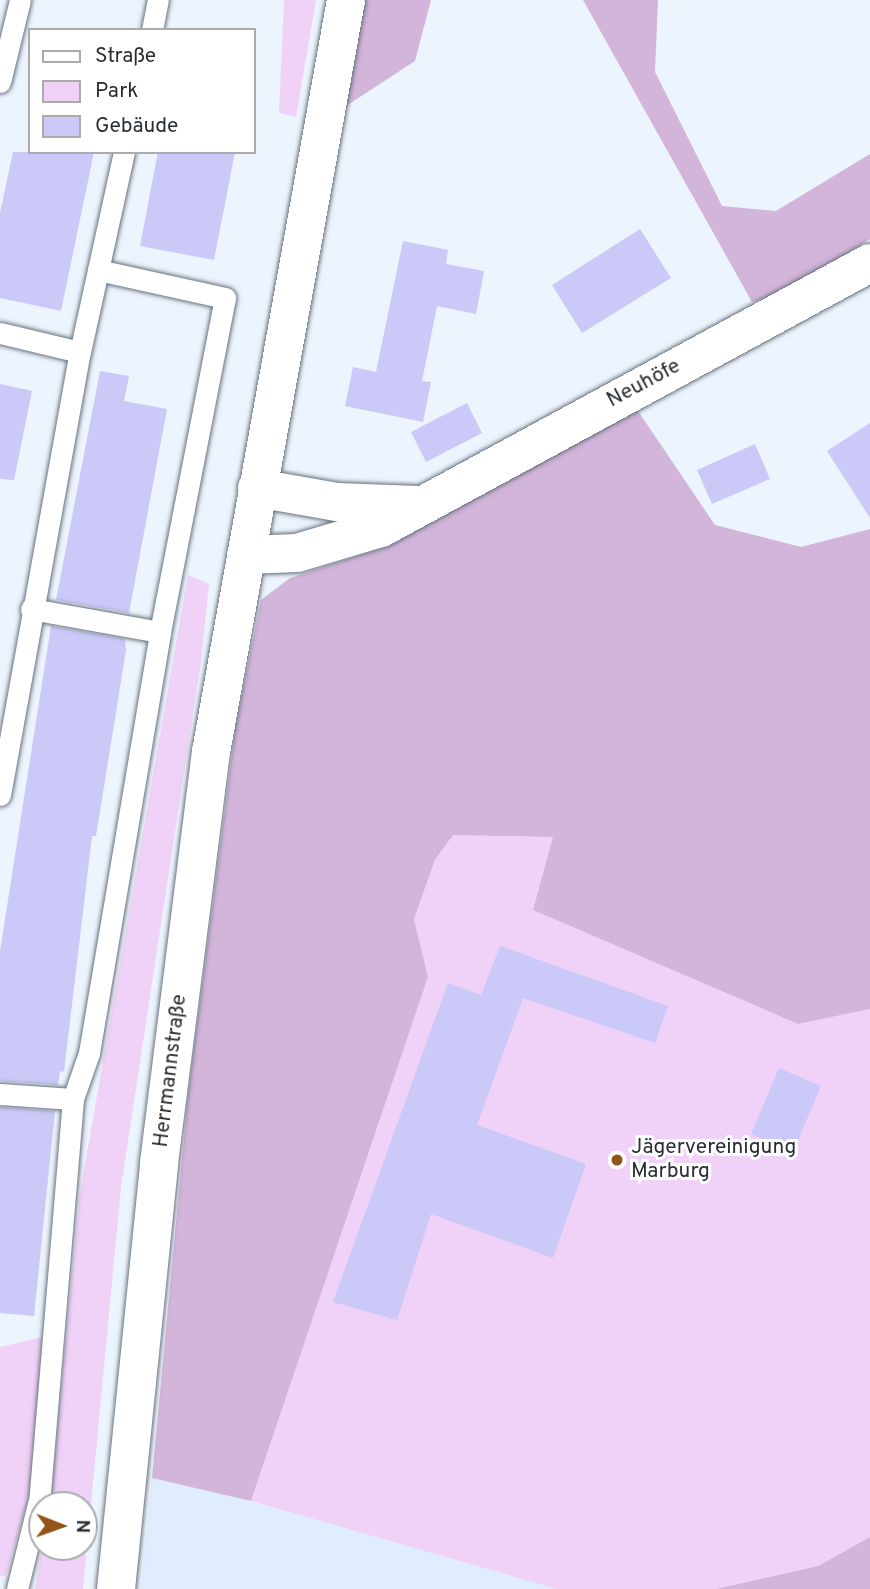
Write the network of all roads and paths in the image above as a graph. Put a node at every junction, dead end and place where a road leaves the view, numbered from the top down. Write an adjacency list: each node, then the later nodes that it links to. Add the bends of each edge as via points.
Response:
1 (20, 0): 5 (lane)
2 (158, 0): 4 (lane)
3 (346, 0): 12 (street, Herrmannstraße)
4 (152, 28)
5 (3, 58): 6 (lane)
6 (0, 82)
7 (124, 154): 9 (lane)
8 (870, 264): 13 (street, Neuhöfe)
9 (98, 270): 11 (lane); 16 (lane, via 225,298)
10 (0, 333): 11 (lane)
11 (80, 352): 15 (lane)
12 (257, 488): 13 (street, via 337,502); 14 (street, Herrmannstraße)
13 (417, 505): 14 (street, Neuhöfe, via 354,539 297,553)
14 (246, 555): 21 (street, Herrmannstraße, via 211,752 168,1095)
15 (31, 608): 16 (lane); 17 (lane)
16 (160, 632): 19 (lane, via 94,1026)
17 (0, 795)
18 (0, 1094): 19 (lane)
19 (73, 1099): 20 (lane, via 43,1472)
20 (17, 1589)
21 (116, 1589)

